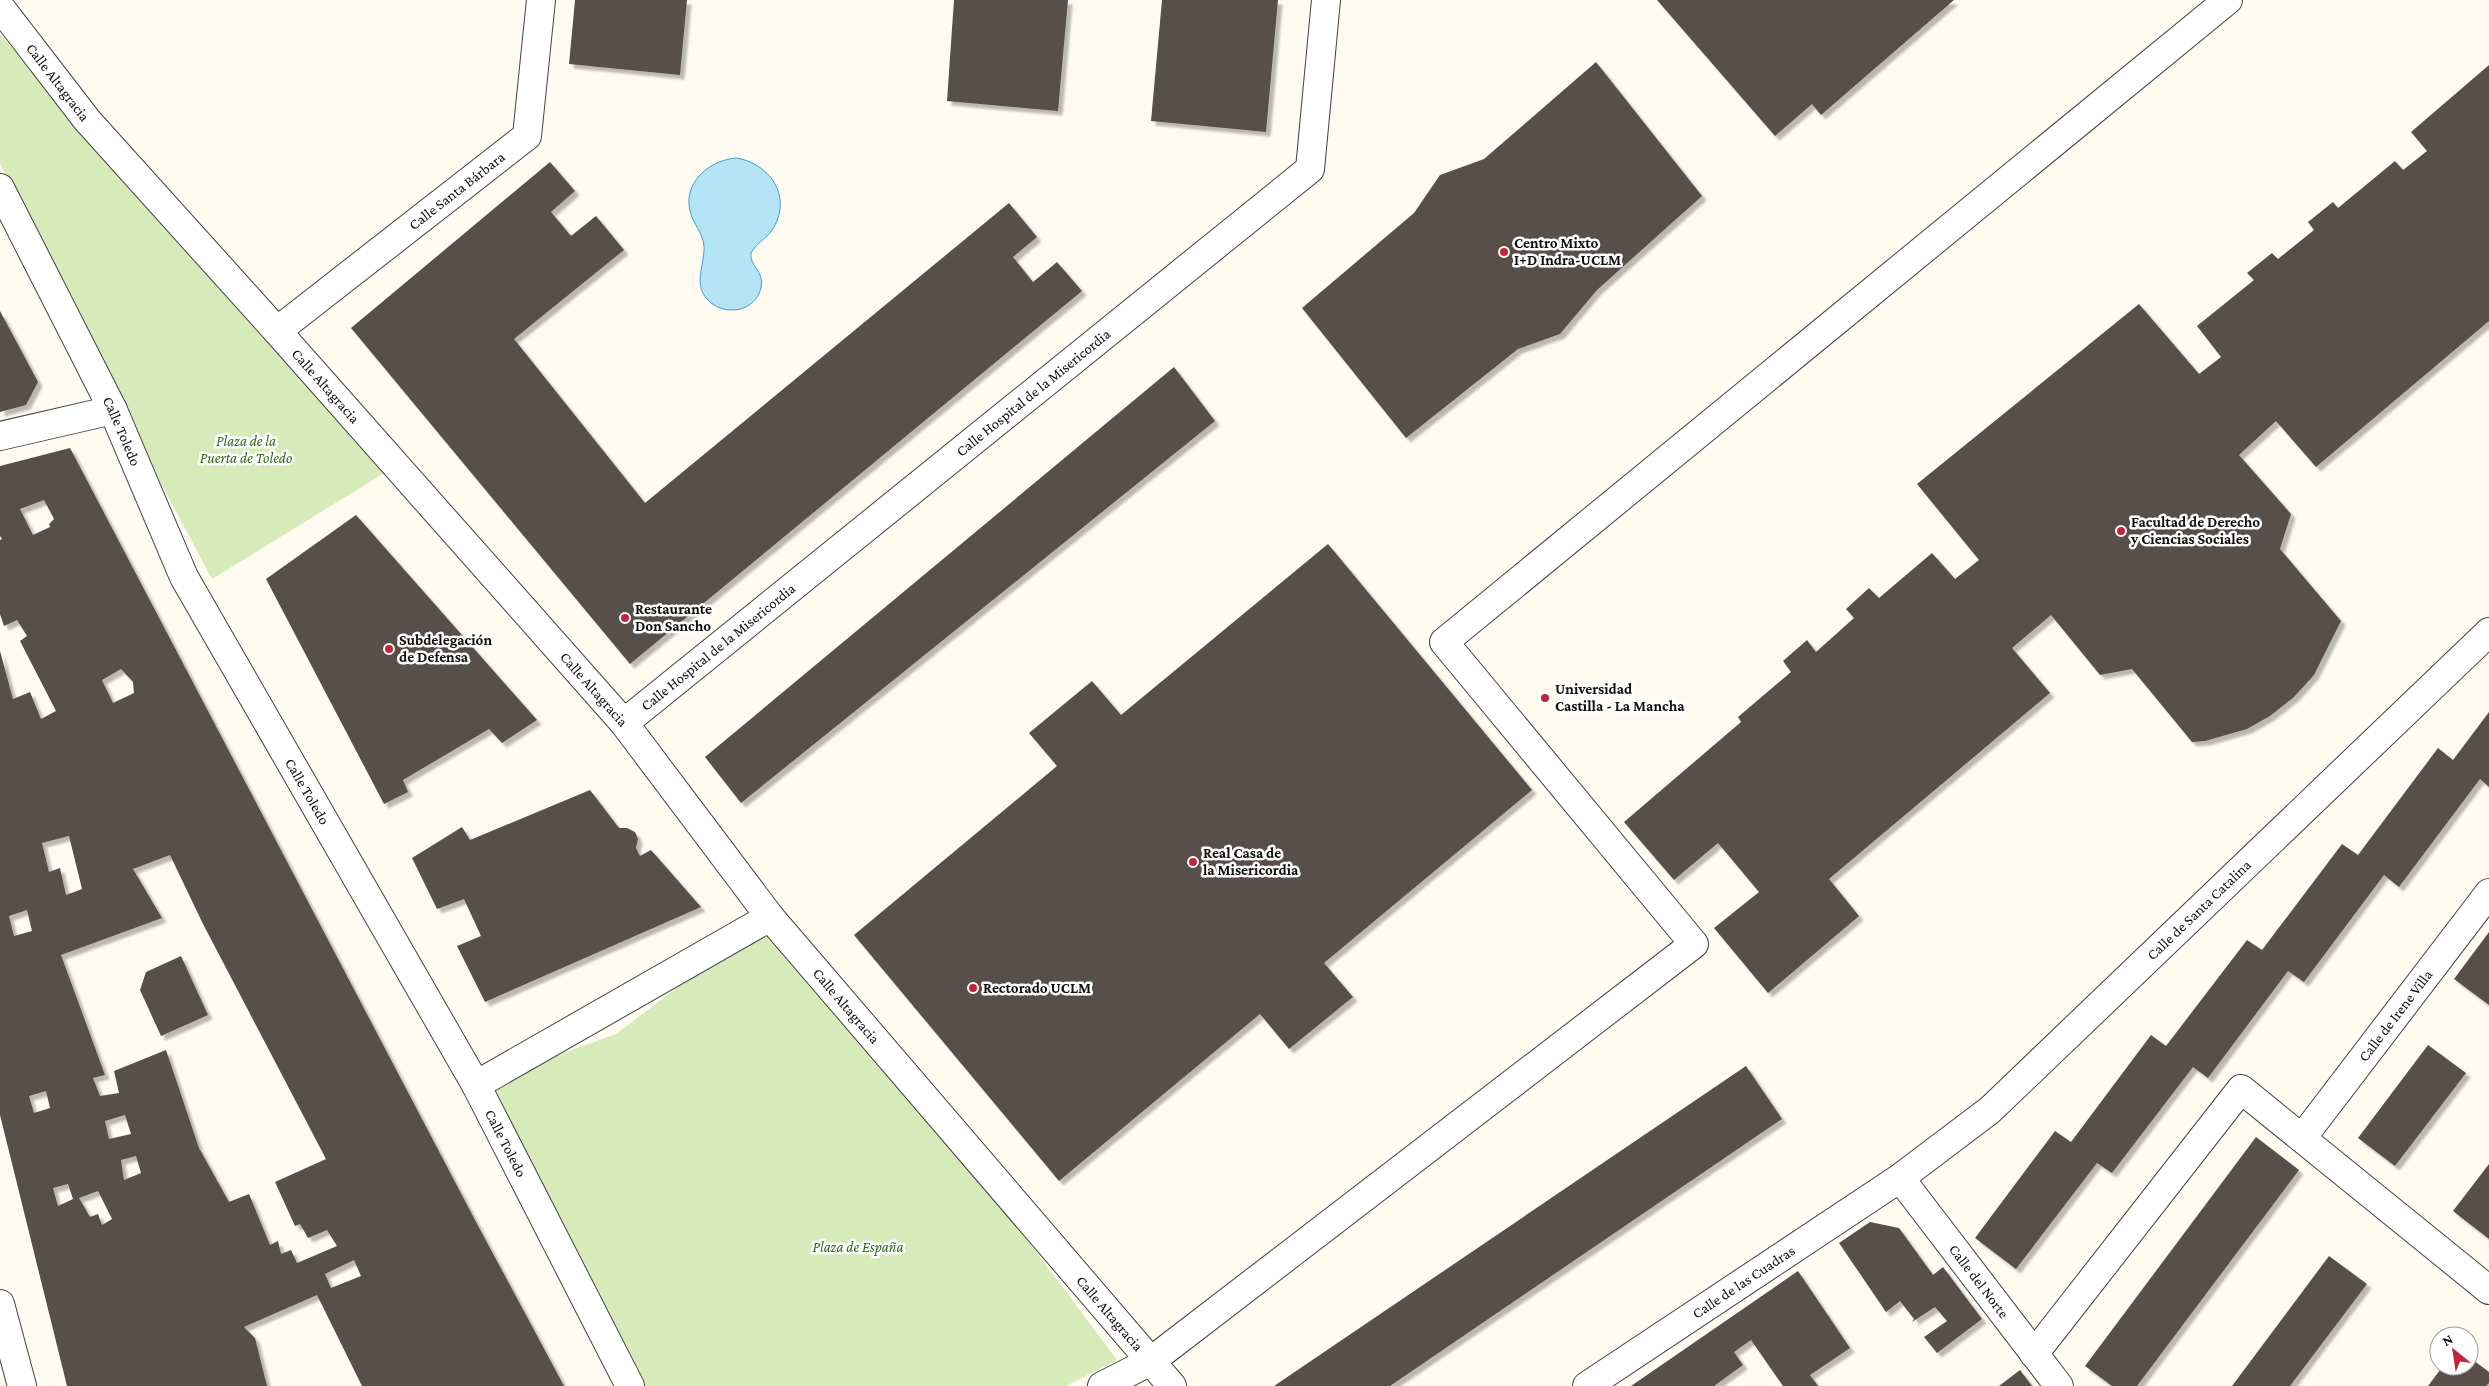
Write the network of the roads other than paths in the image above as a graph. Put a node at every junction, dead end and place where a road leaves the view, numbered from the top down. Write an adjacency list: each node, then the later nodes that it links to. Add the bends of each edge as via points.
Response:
1 (541, 0): 6 (street, Calle Santa Bárbara, via 527,136)
2 (1326, 0): 10 (street, Calle Hospital de la Misericordia, via 1310,169)
3 (2228, 0): 19 (street, via 1444,642 1694,944)
4 (0, 7): 6 (street, Calle Altagracia, via 87,120)
5 (0, 188): 7 (street, Calle Toledo)
6 (277, 331): 10 (street, Calle Altagracia)
7 (113, 410): 8 (street); 13 (street, Calle Toledo, via 184,577)
8 (0, 436)
9 (2489, 632): 15 (street, Calle de Santa Catalina, via 1990,1110)
10 (624, 723): 12 (street, Calle Altagracia)
11 (2489, 893): 14 (street, Calle de Irene Villa)
12 (770, 917): 13 (street); 19 (street, Calle Altagracia)
13 (476, 1085): 21 (street, Calle Toledo)
14 (2302, 1138): 16 (street); 18 (street, via 2241,1089)
15 (1900, 1178): 18 (street, Calle del Norte); 24 (street, Calle de las Cuadras)
16 (2489, 1290)
17 (0, 1304): 20 (street)
18 (2034, 1354): 25 (street, Calle del Norte)
19 (1151, 1361): 22 (street); 23 (street, Calle Altagracia)
20 (22, 1386)
21 (630, 1386)
22 (1102, 1386)
23 (1172, 1386)
24 (1587, 1386)
25 (2059, 1386)

